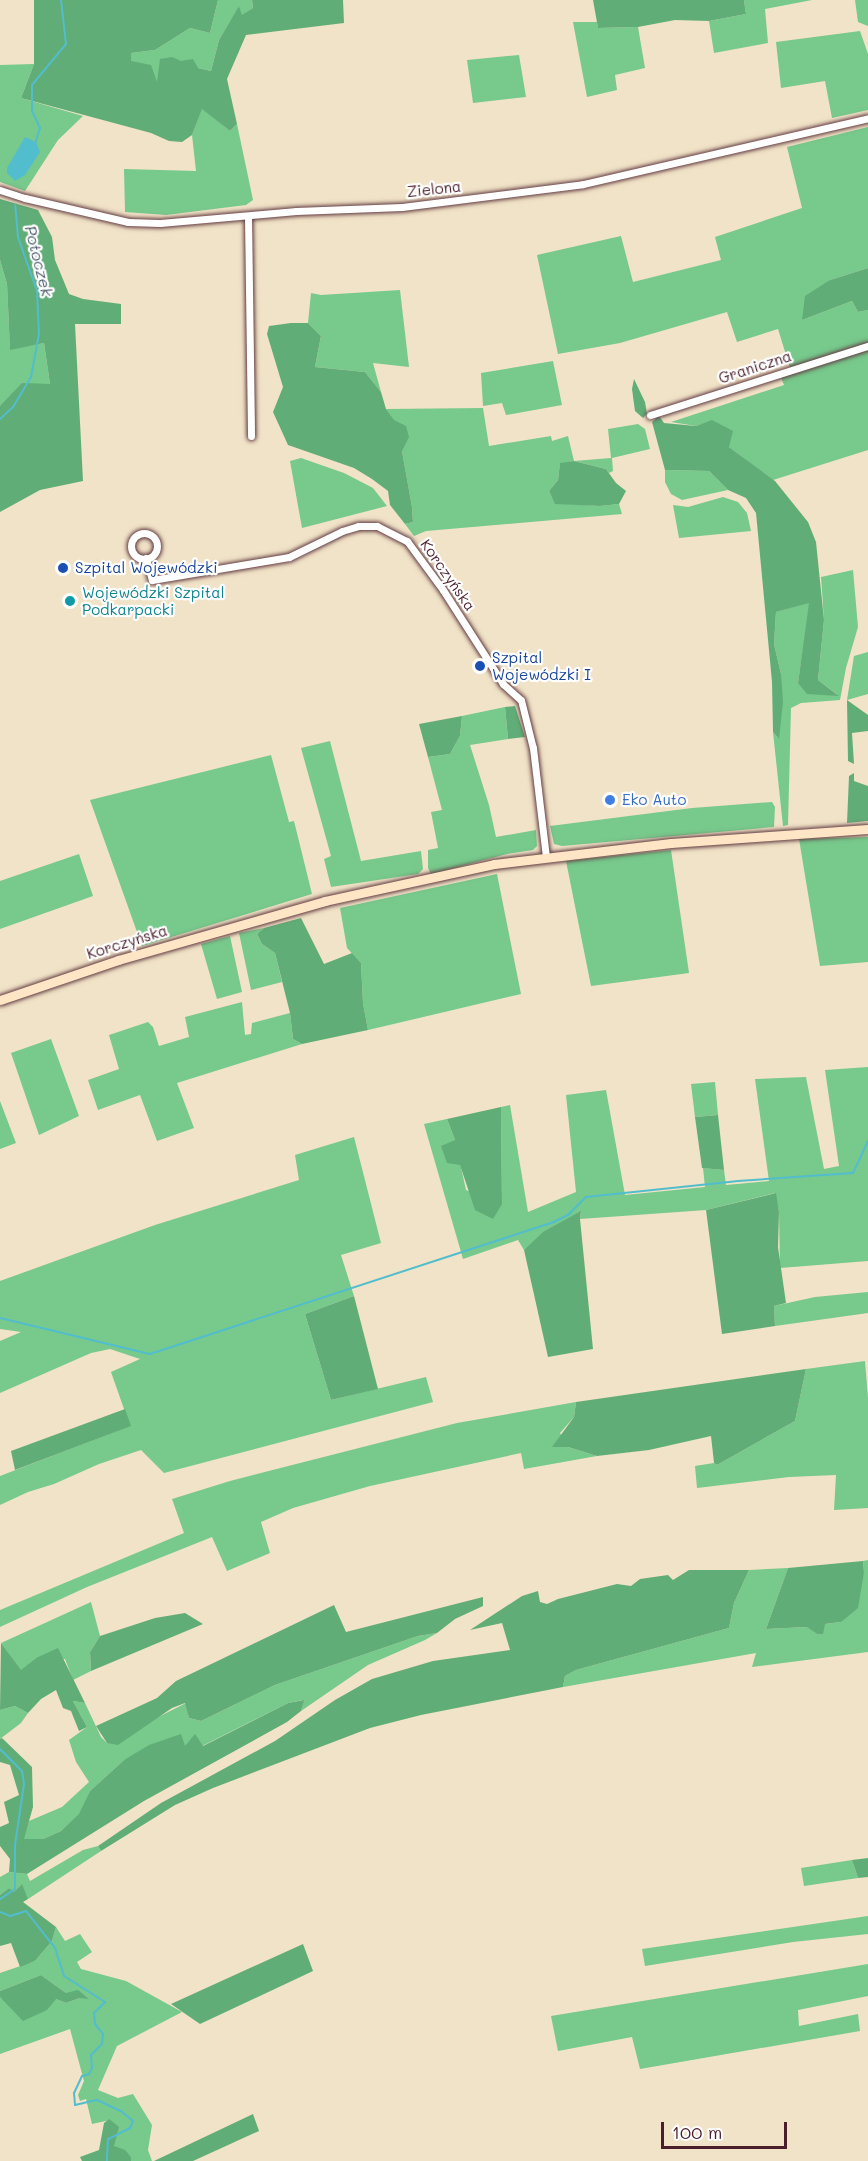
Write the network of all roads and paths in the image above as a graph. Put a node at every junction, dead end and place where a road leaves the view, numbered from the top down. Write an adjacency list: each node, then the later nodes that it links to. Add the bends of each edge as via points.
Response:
1 (868, 118): 3 (street, Zielona, via 583,184 449,202)
2 (0, 190): 3 (street, Zielona, via 128,222)
3 (248, 216): 6 (street)
4 (868, 346): 5 (street, Graniczna)
5 (650, 415)
6 (251, 436)
7 (146, 558): 9 (street, Korczyńska, via 152,580 289,557 358,526 377,526 407,541 503,684 521,700 533,748)
8 (868, 829): 9 (main road, Korczyńska, via 671,843)
9 (546, 857): 10 (main road, Korczyńska, via 494,864 325,901 118,960)
10 (0, 1000)

